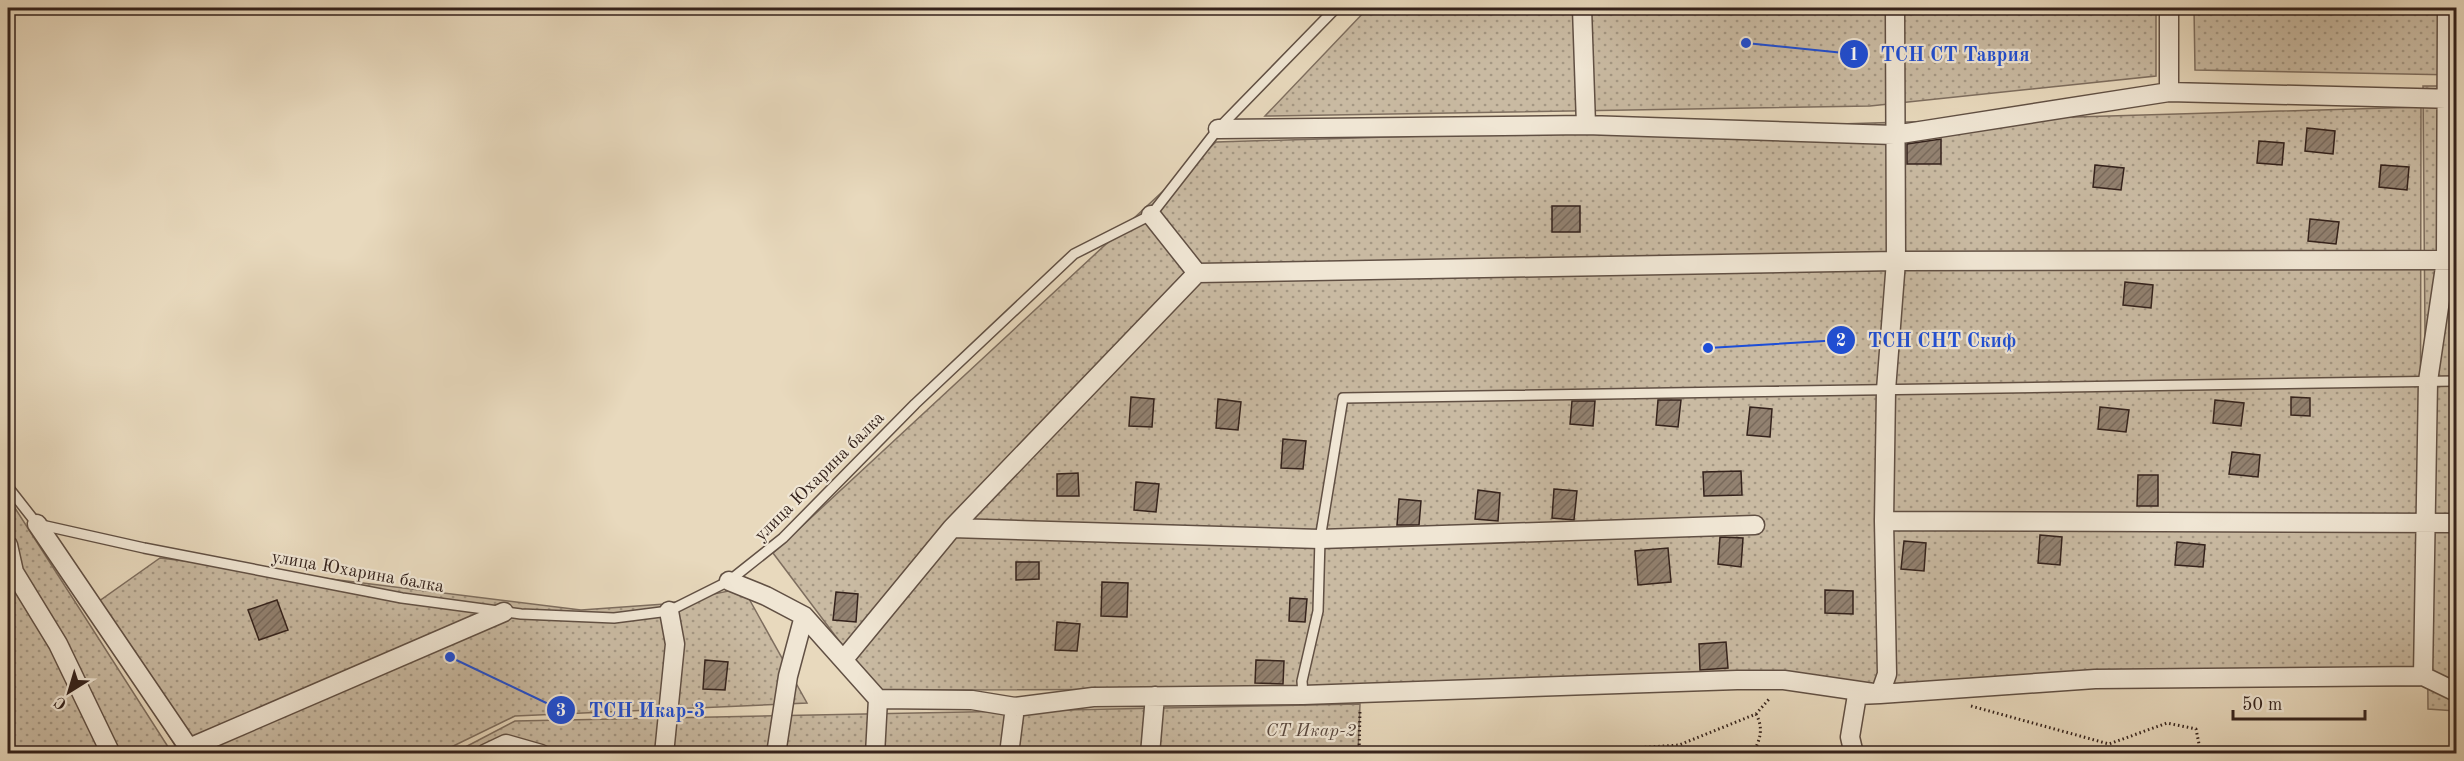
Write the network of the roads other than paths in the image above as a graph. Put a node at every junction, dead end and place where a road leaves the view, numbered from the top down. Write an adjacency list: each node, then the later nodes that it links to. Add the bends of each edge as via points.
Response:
1 (1336, 8): 9 (lane, улица Юхарина балка)
2 (1582, 8): 8 (street)
3 (1895, 8): 10 (street)
4 (2169, 8): 6 (street)
5 (2447, 8): 7 (street)
6 (2169, 92): 7 (street); 10 (street)
7 (2451, 99): 12 (street)
8 (1586, 125): 9 (street); 10 (street)
9 (1218, 129): 11 (lane, улица Юхарина балка)
10 (1894, 135): 13 (street)
11 (1151, 215): 14 (street); 27 (lane, улица Юхарина балка, via 1074,254 915,404 783,538)
12 (2451, 260): 13 (street); 15 (street)
13 (1896, 261): 14 (street); 17 (street)
14 (1197, 273): 24 (street)
15 (2428, 381): 16 (lane); 17 (lane); 21 (street)
16 (2457, 381)
17 (1886, 390): 19 (street); 25 (lane, via 1343,398)
18 (8, 487): 20 (lane)
19 (1884, 521): 21 (street); 34 (street, via 1887,674)
20 (38, 524): 29 (lane, улица Юхарина балка, via 402,598); 39 (street)
21 (2426, 524): 22 (street); 32 (street)
22 (2457, 524)
23 (1755, 525): 25 (street)
24 (952, 528): 25 (street); 31 (street)
25 (1320, 539): 35 (lane, via 1318,611 1302,681)
26 (8, 545): 40 (street, via 14,572 58,644)
27 (729, 581): 28 (lane, улица Юхарина балка); 30 (street)
28 (669, 611): 29 (lane, улица Юхарина балка, via 614,618); 43 (street, via 675,644)
29 (504, 612): 39 (street)
30 (804, 616): 31 (street); 44 (street, via 788,676)
31 (844, 659): 37 (street)
32 (2423, 676): 33 (street); 34 (street, via 2095,679)
33 (2457, 692)
34 (1880, 694): 35 (street, via 1784,680 1622,682); 48 (street, via 1857,695 1850,736)
35 (1303, 695): 36 (street)
36 (1155, 696): 38 (street, via 1093,697); 47 (street)
37 (878, 699): 38 (street, via 972,700); 45 (street)
38 (1015, 707): 46 (street)
39 (191, 751)
40 (111, 753)
41 (485, 753): 42 (street, via 506,744)
42 (541, 753)
43 (664, 753)
44 (776, 753)
45 (875, 753)
46 (1009, 753)
47 (1150, 753)
48 (1854, 753)

